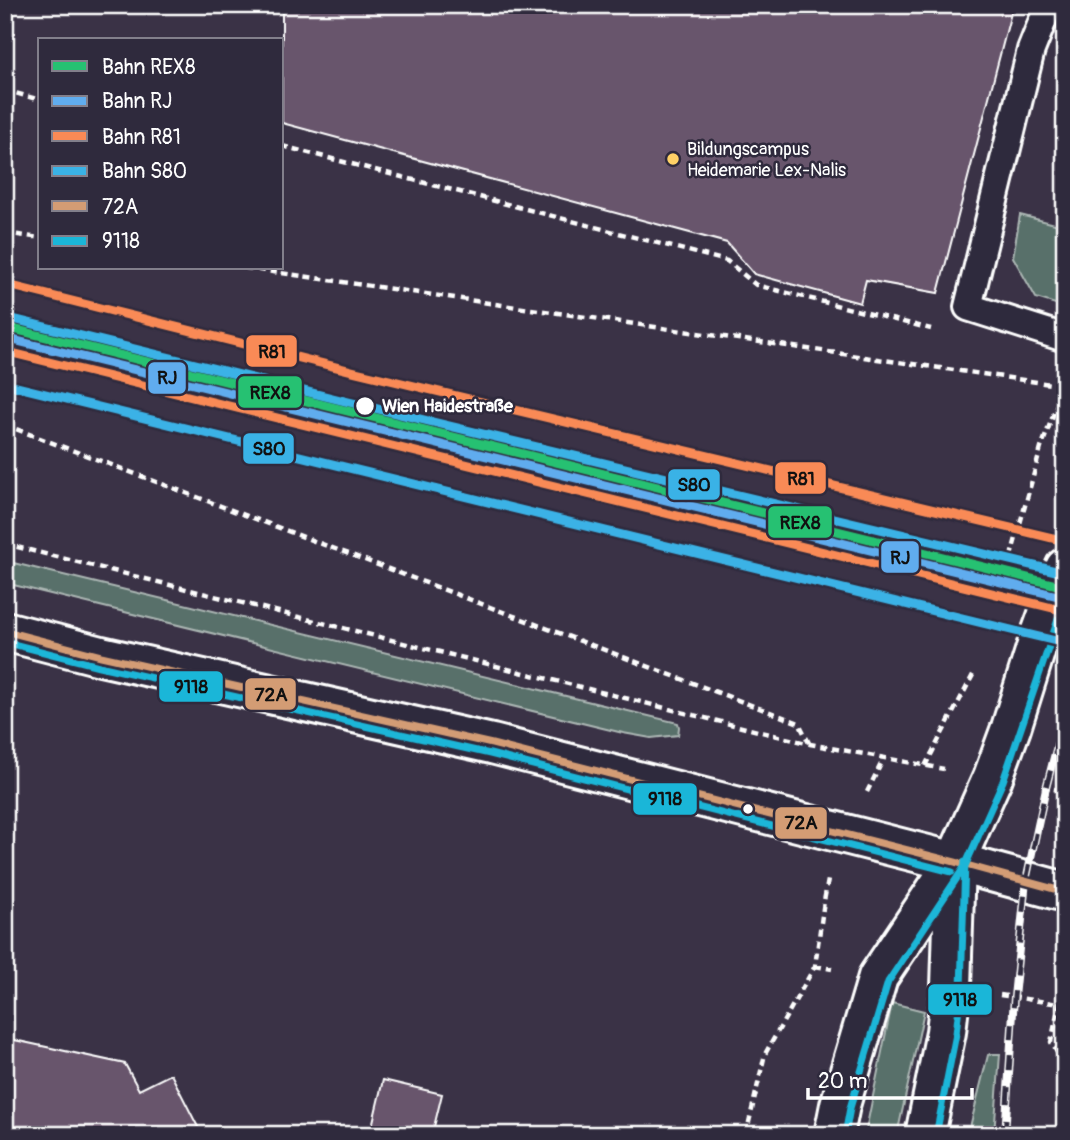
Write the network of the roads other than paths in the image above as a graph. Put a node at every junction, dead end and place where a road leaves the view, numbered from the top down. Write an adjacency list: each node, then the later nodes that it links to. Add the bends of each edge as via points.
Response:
1 (1049, 5): 2 (lane, via 1031,50 968,307)
2 (1065, 338)
3 (1065, 568): 5 (main road, via 993,778)
4 (5, 631): 5 (main road, via 492,744)
5 (956, 862): 6 (main road); 7 (main road, via 878,977); 8 (main road, via 949,1010)
6 (1065, 892)
7 (834, 1135)
8 (925, 1135)

